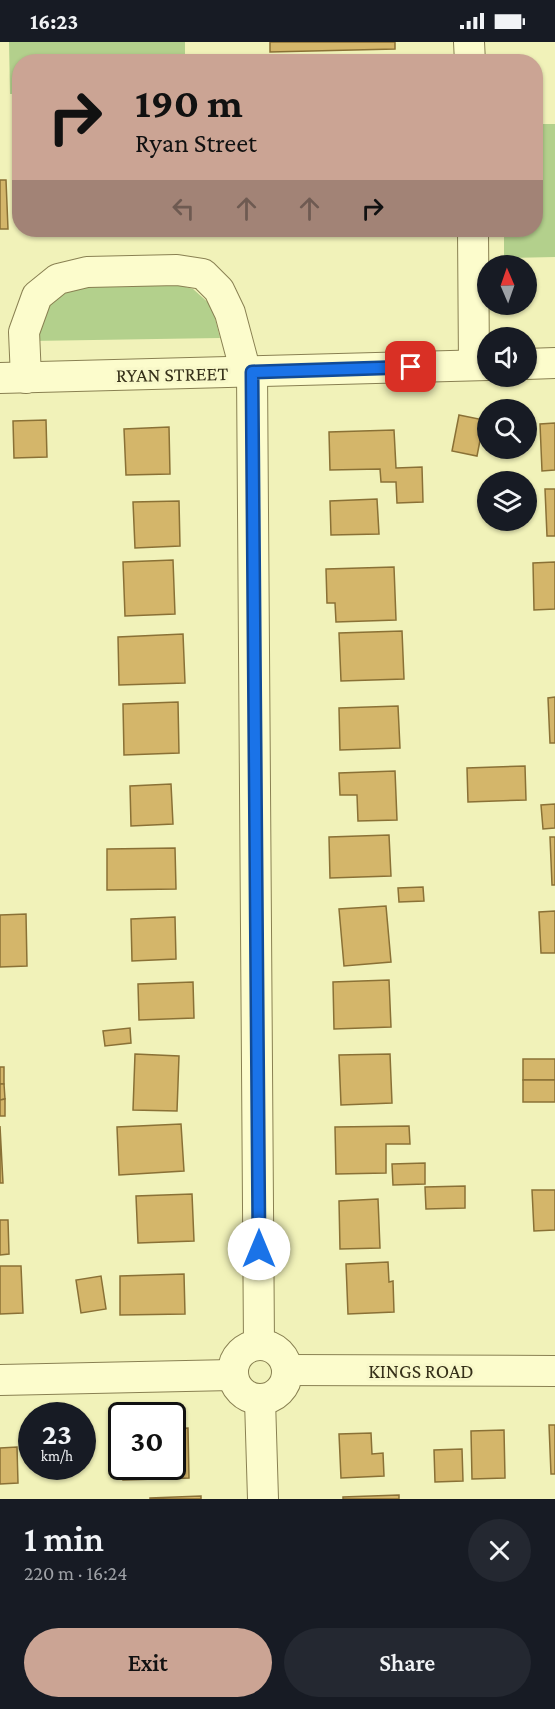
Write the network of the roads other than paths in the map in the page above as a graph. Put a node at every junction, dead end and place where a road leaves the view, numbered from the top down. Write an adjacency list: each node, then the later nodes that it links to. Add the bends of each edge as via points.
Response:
1 (473, 237): 2 (street)
2 (479, 327)
3 (555, 363): 4 (street)
4 (537, 364)
5 (477, 365): 6 (street, RYAN STREET)
6 (249, 372): 7 (street, RYAN STREET); 7 (street, via 219,290 203,274 154,270 87,272 58,279 37,296); 8 (street)
7 (13, 378)
8 (260, 1345): 9 (street, via 279,1352); 11 (street, via 239,1354)
9 (287, 1370): 10 (street, KINGS ROAD); 13 (street, via 280,1391)
10 (555, 1371)
11 (232, 1375): 12 (street); 13 (street, via 242,1393)
12 (0, 1380)
13 (260, 1400): 14 (street)
14 (263, 1499)

